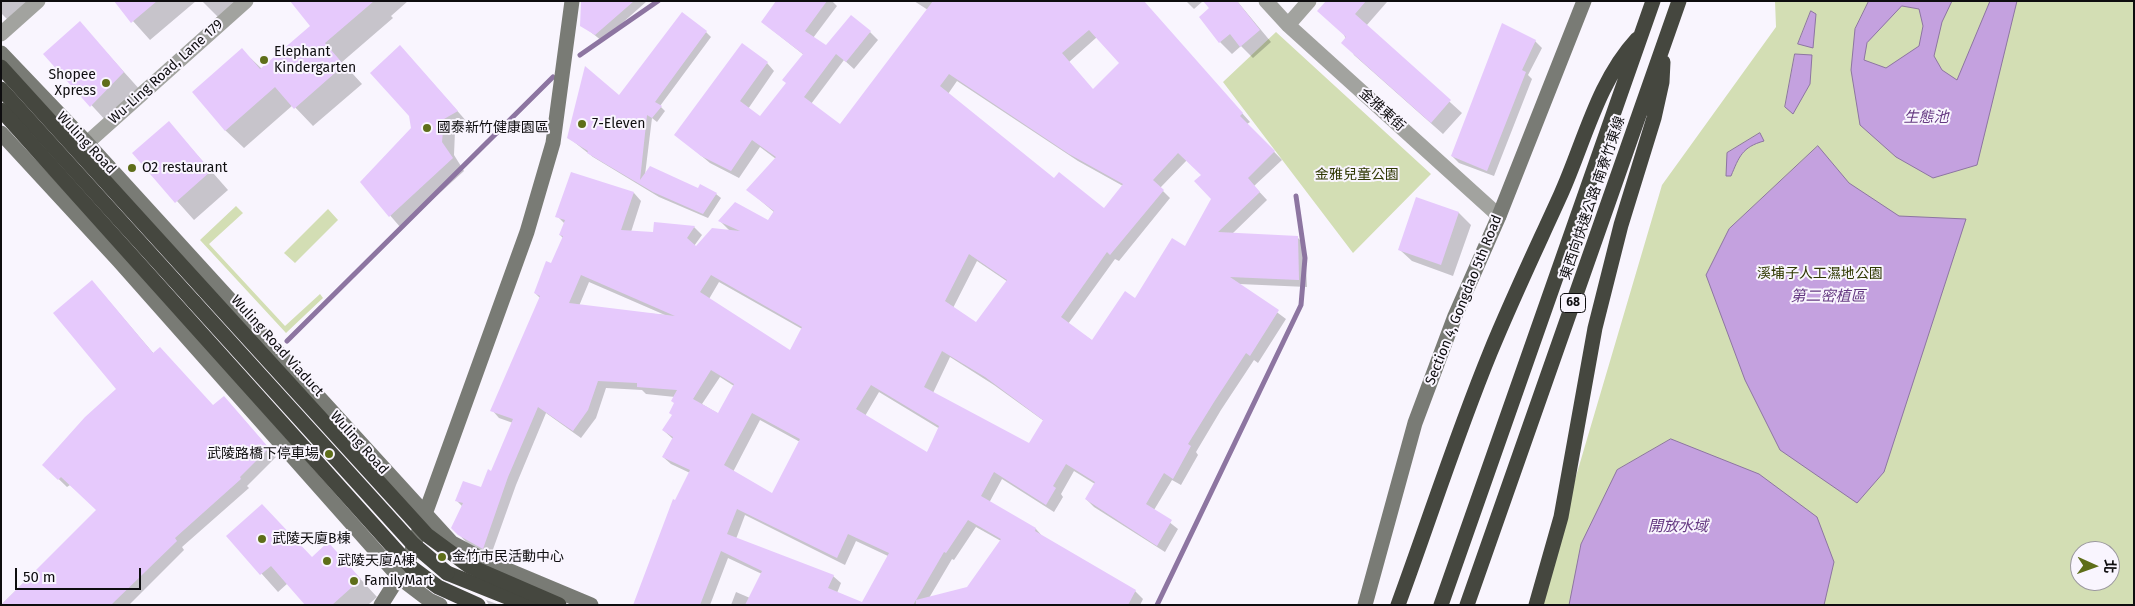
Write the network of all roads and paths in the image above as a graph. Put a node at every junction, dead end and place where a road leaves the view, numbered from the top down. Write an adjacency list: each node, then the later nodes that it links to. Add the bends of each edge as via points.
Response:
1 (38, 1): 10 (street)
2 (246, 1): 18 (street, Wu-Ling Road, Lane 179)
3 (572, 1): 20 (street, via 553,143 520,257)
4 (1266, 1): 9 (street, 金雅東街)
5 (1309, 1): 9 (street)
6 (1584, 1): 19 (street, Section 4, Gongdao 5th Road)
7 (1653, 1): 11 (highway, 東西向快速公路 南寮竹東線 / 68)
8 (1679, 1): 12 (highway, 東西向快速公路 南寮竹東線 / 68)
9 (1288, 25): 19 (street, 金雅東街)
10 (1, 34)
11 (1641, 34): 31 (highway, via 1622,55 1608,81 1561,194 1527,264 1448,460); 32 (highway, 東西向快速公路 南寮竹東線 / 68)
12 (1665, 41): 33 (highway, 東西向快速公路 南寮竹東線 / 68); 34 (highway, via 1662,82 1654,118 1621,225 1595,328 1561,517)
13 (1, 53): 18 (street, Wuling Road)
14 (1, 67): 28 (highway, Wuling Road Viaduct, bridge, via 427,535 469,566)
15 (1, 89): 21 (highway, bridge, via 413,544)
16 (1, 110): 25 (highway, bridge, via 411,567 438,587)
17 (1, 133): 22 (street)
18 (87, 143): 20 (street, Wuling Road)
19 (1499, 216): 30 (street, Section 4, Gongdao 5th Road, via 1455,316 1415,423)
20 (426, 516): 22 (street); 29 (street, Wuling Road, via 452,544)
21 (447, 573): 26 (highway); 27 (highway)
22 (400, 578): 23 (street); 24 (street)
23 (381, 605)
24 (440, 605)
25 (478, 605)
26 (508, 605)
27 (532, 605)
28 (559, 605)
29 (591, 605)
30 (1365, 605)
31 (1398, 605)
32 (1441, 605)
33 (1468, 605)
34 (1536, 605)

